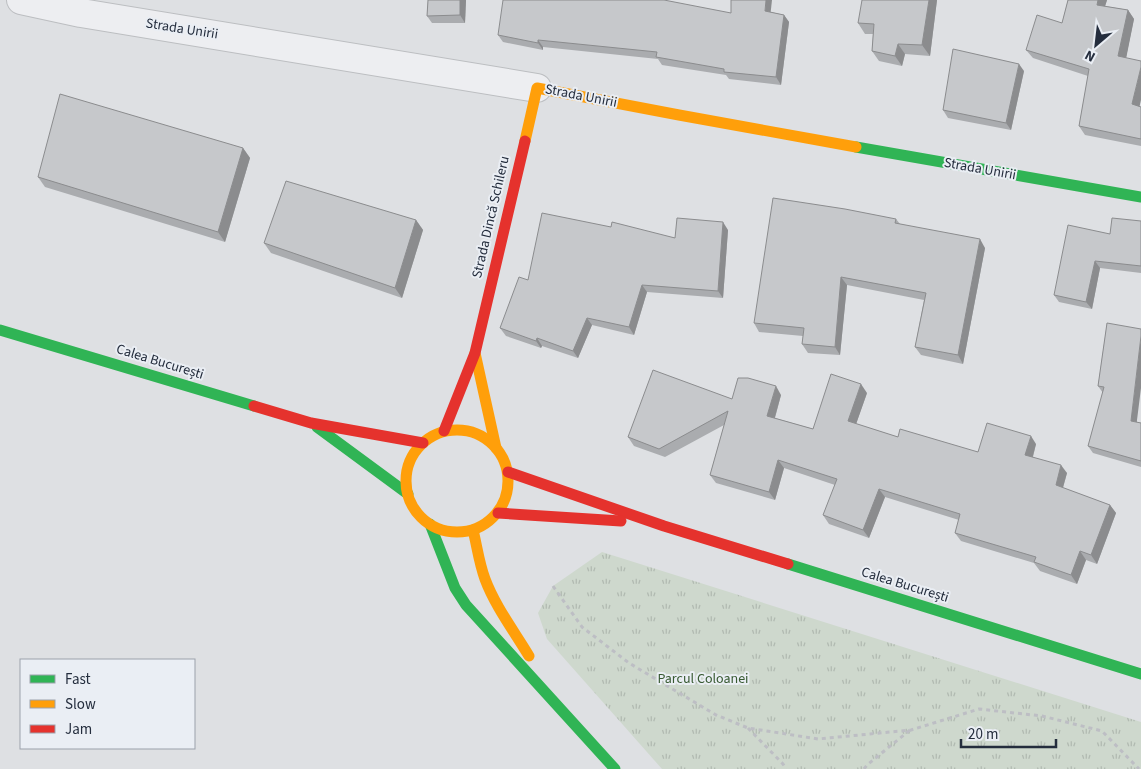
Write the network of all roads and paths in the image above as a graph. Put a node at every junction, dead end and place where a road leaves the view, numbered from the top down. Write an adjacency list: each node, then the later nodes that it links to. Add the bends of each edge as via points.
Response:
1 (21, 0): 2 (street, Strada Unirii, via 81,13)
2 (537, 88): 3 (main road, Strada Unirii); 5 (main road, Strada Dincă Schileru)
3 (1141, 197)
4 (0, 330): 6 (main road, Calea București)
5 (475, 353): 7 (main road, Strada Dincă Schileru); 9 (main road, Strada Dincă Schileru)
6 (312, 423): 8 (main road, Calea București); 11 (main road, Calea București)
7 (444, 432): 8 (main road); 9 (main road, via 473,432)
8 (423, 443): 11 (main road, via 412,458 406,476)
9 (496, 448): 10 (main road)
10 (508, 472): 12 (main road, via 505,500); 14 (main road, Calea București)
11 (408, 494): 13 (main road, Calea București, via 416,511)
12 (498, 513): 14 (main road, Calea București); 15 (main road)
13 (430, 524): 15 (main road, via 444,530); 18 (main road, via 455,588 466,605)
14 (660, 524): 17 (main road, Calea București)
15 (473, 530): 18 (main road, via 481,564 494,597)
16 (554, 586): 19 (path, via 582,627 630,663 716,715)
17 (1141, 674)
18 (558, 705): 22 (main road)
19 (748, 728): 20 (path, via 818,739); 23 (path)
20 (911, 730): 21 (path, via 979,709 1042,716 1102,731); 24 (path)
21 (1139, 767)
22 (615, 769)
23 (786, 769)
24 (864, 769)

